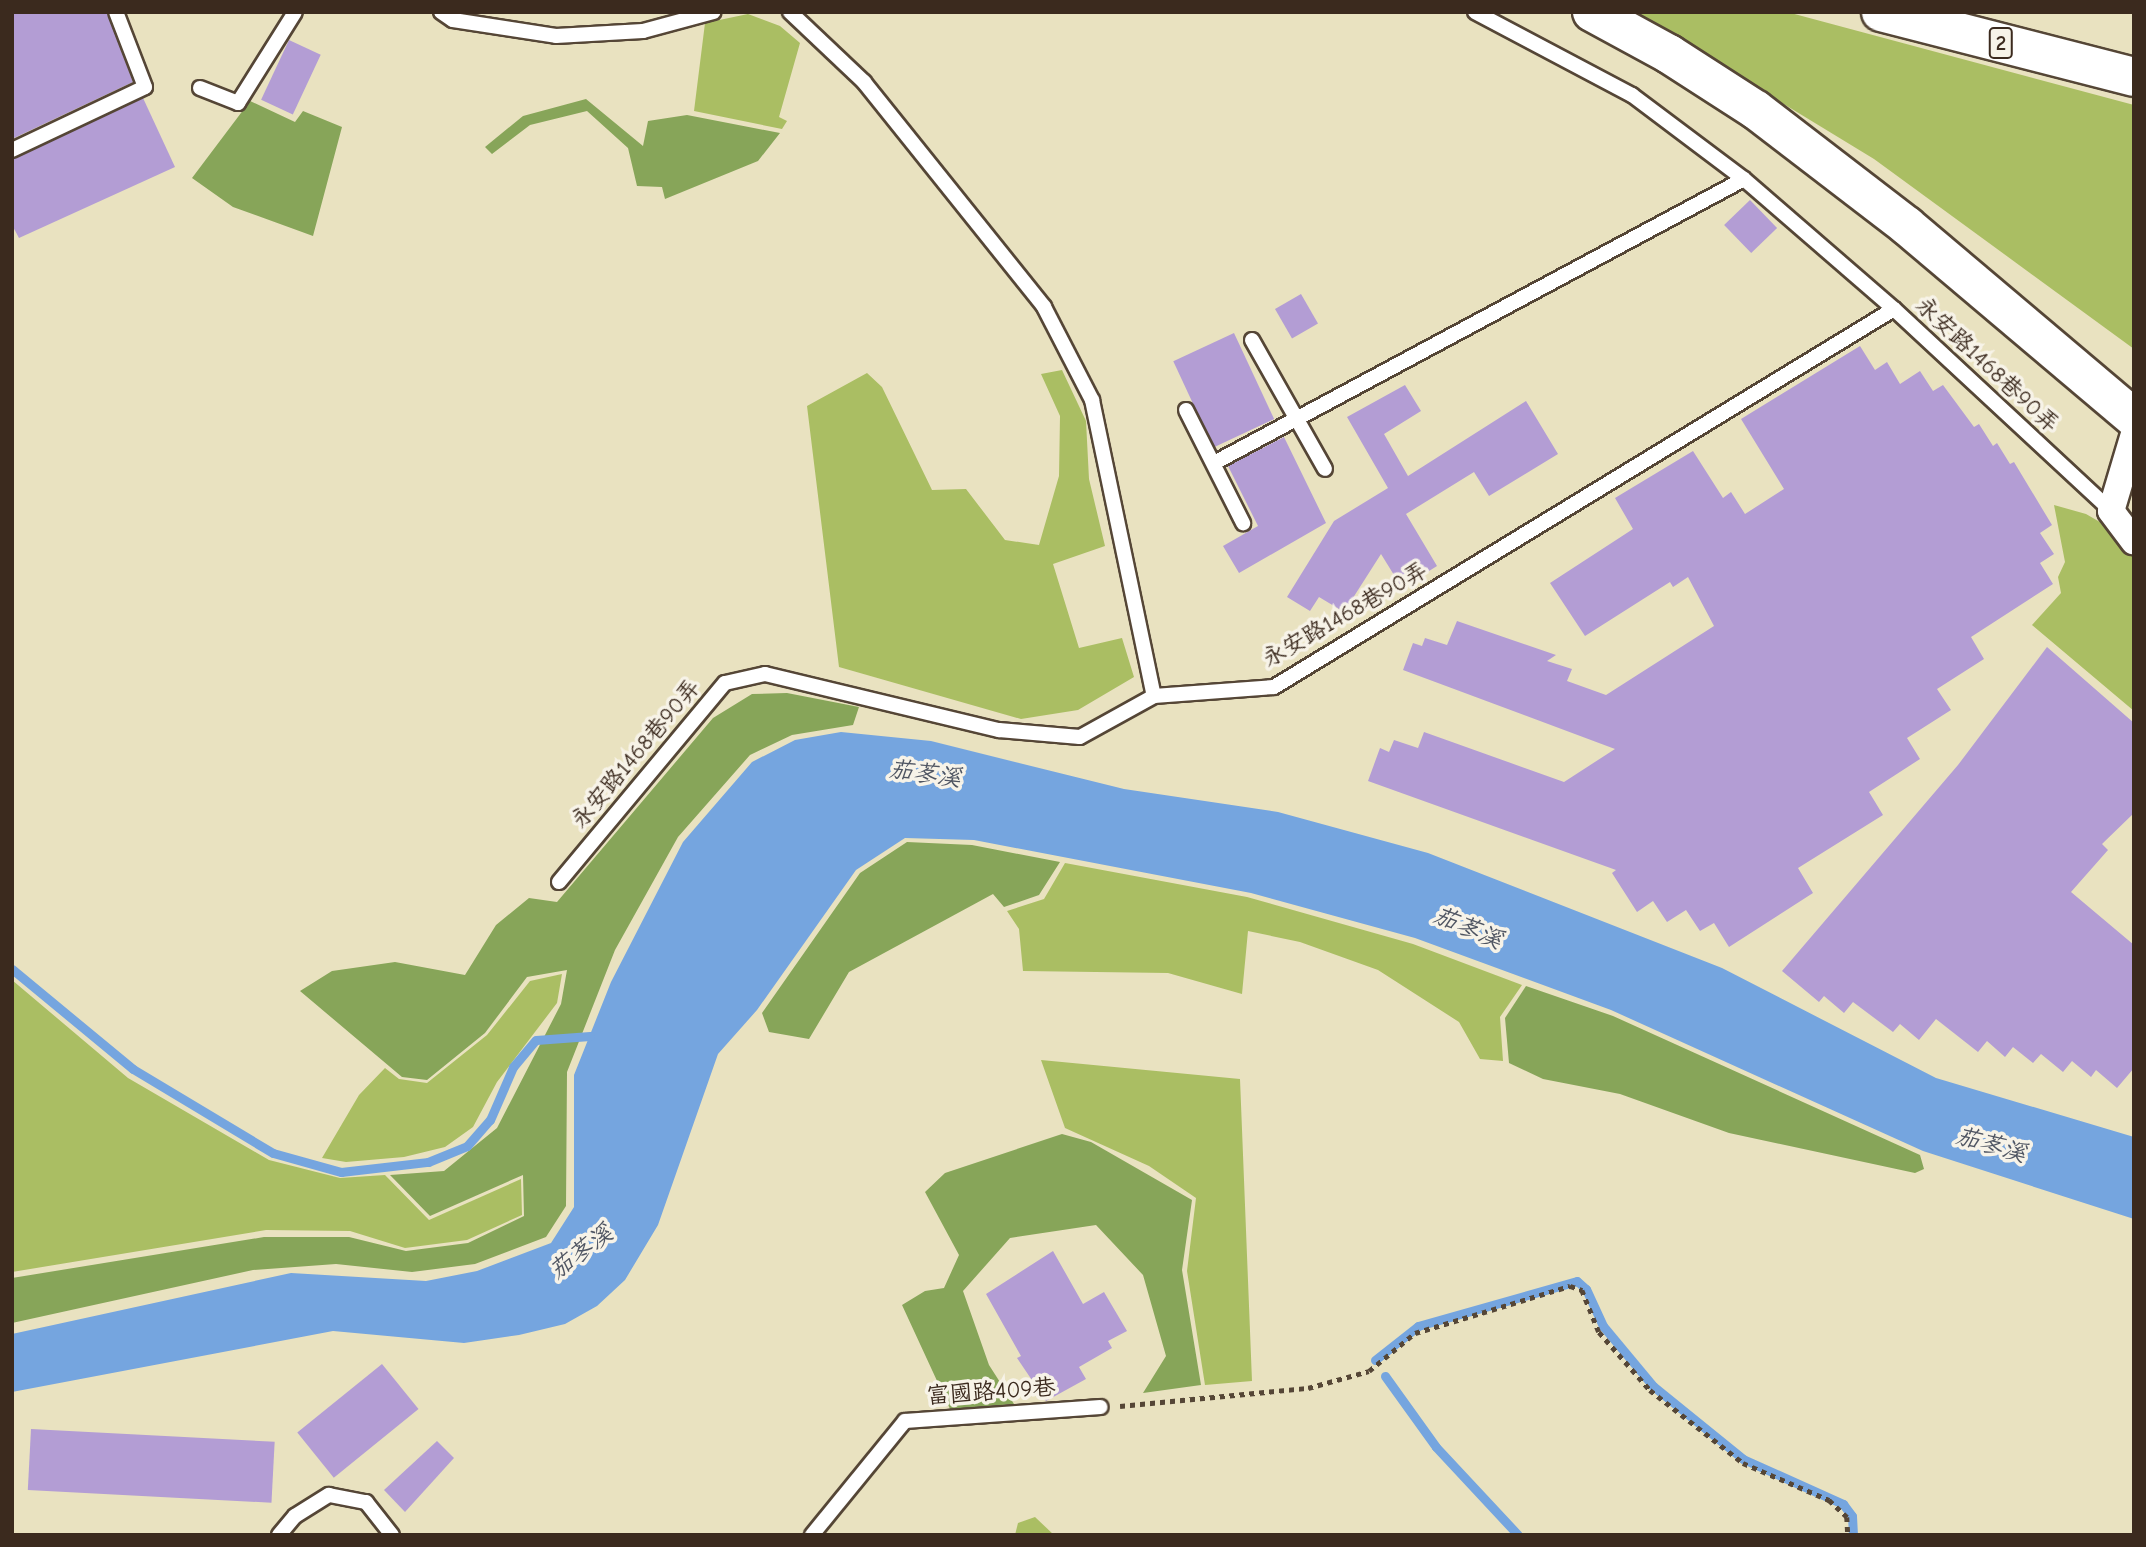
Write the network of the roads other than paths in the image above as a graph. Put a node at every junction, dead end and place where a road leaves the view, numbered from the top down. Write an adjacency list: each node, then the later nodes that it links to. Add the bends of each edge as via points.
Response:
1 (116, 12): 11 (lane, via 145,87)
2 (295, 12): 10 (lane, via 238,103)
3 (441, 12): 4 (lane, via 453,20 556,36 643,31)
4 (714, 12)
5 (790, 12): 24 (lane, via 864,82 1044,307 1092,400)
6 (1475, 12): 12 (lane, via 1632,95)
7 (1592, 12): 16 (highway, via 1756,110 1907,226)
8 (1881, 12): 9 (highway, 2)
9 (2127, 75)
10 (200, 89)
11 (12, 150)
12 (1744, 179): 13 (lane); 17 (lane)
13 (1894, 309): 21 (lane, 永安路1468巷90弄); 24 (lane, 永安路1468巷90弄, via 1274,687)
14 (1252, 340): 17 (lane)
15 (1186, 410): 19 (lane)
16 (2134, 418)
17 (1298, 419): 19 (lane); 20 (lane)
18 (2134, 434): 21 (street)
19 (1214, 463): 22 (lane)
20 (1325, 469)
21 (2110, 511): 23 (street)
22 (1243, 523)
23 (2134, 541)
24 (1154, 696): 25 (lane, 永安路1468巷90弄, via 1080,737 999,730 765,674 724,683)
25 (558, 882)
26 (1101, 1407): 29 (lane, 富國路409巷, via 905,1421)
27 (279, 1535): 28 (lane, via 295,1516 329,1495 366,1502)
28 (392, 1535)
29 (812, 1535)

